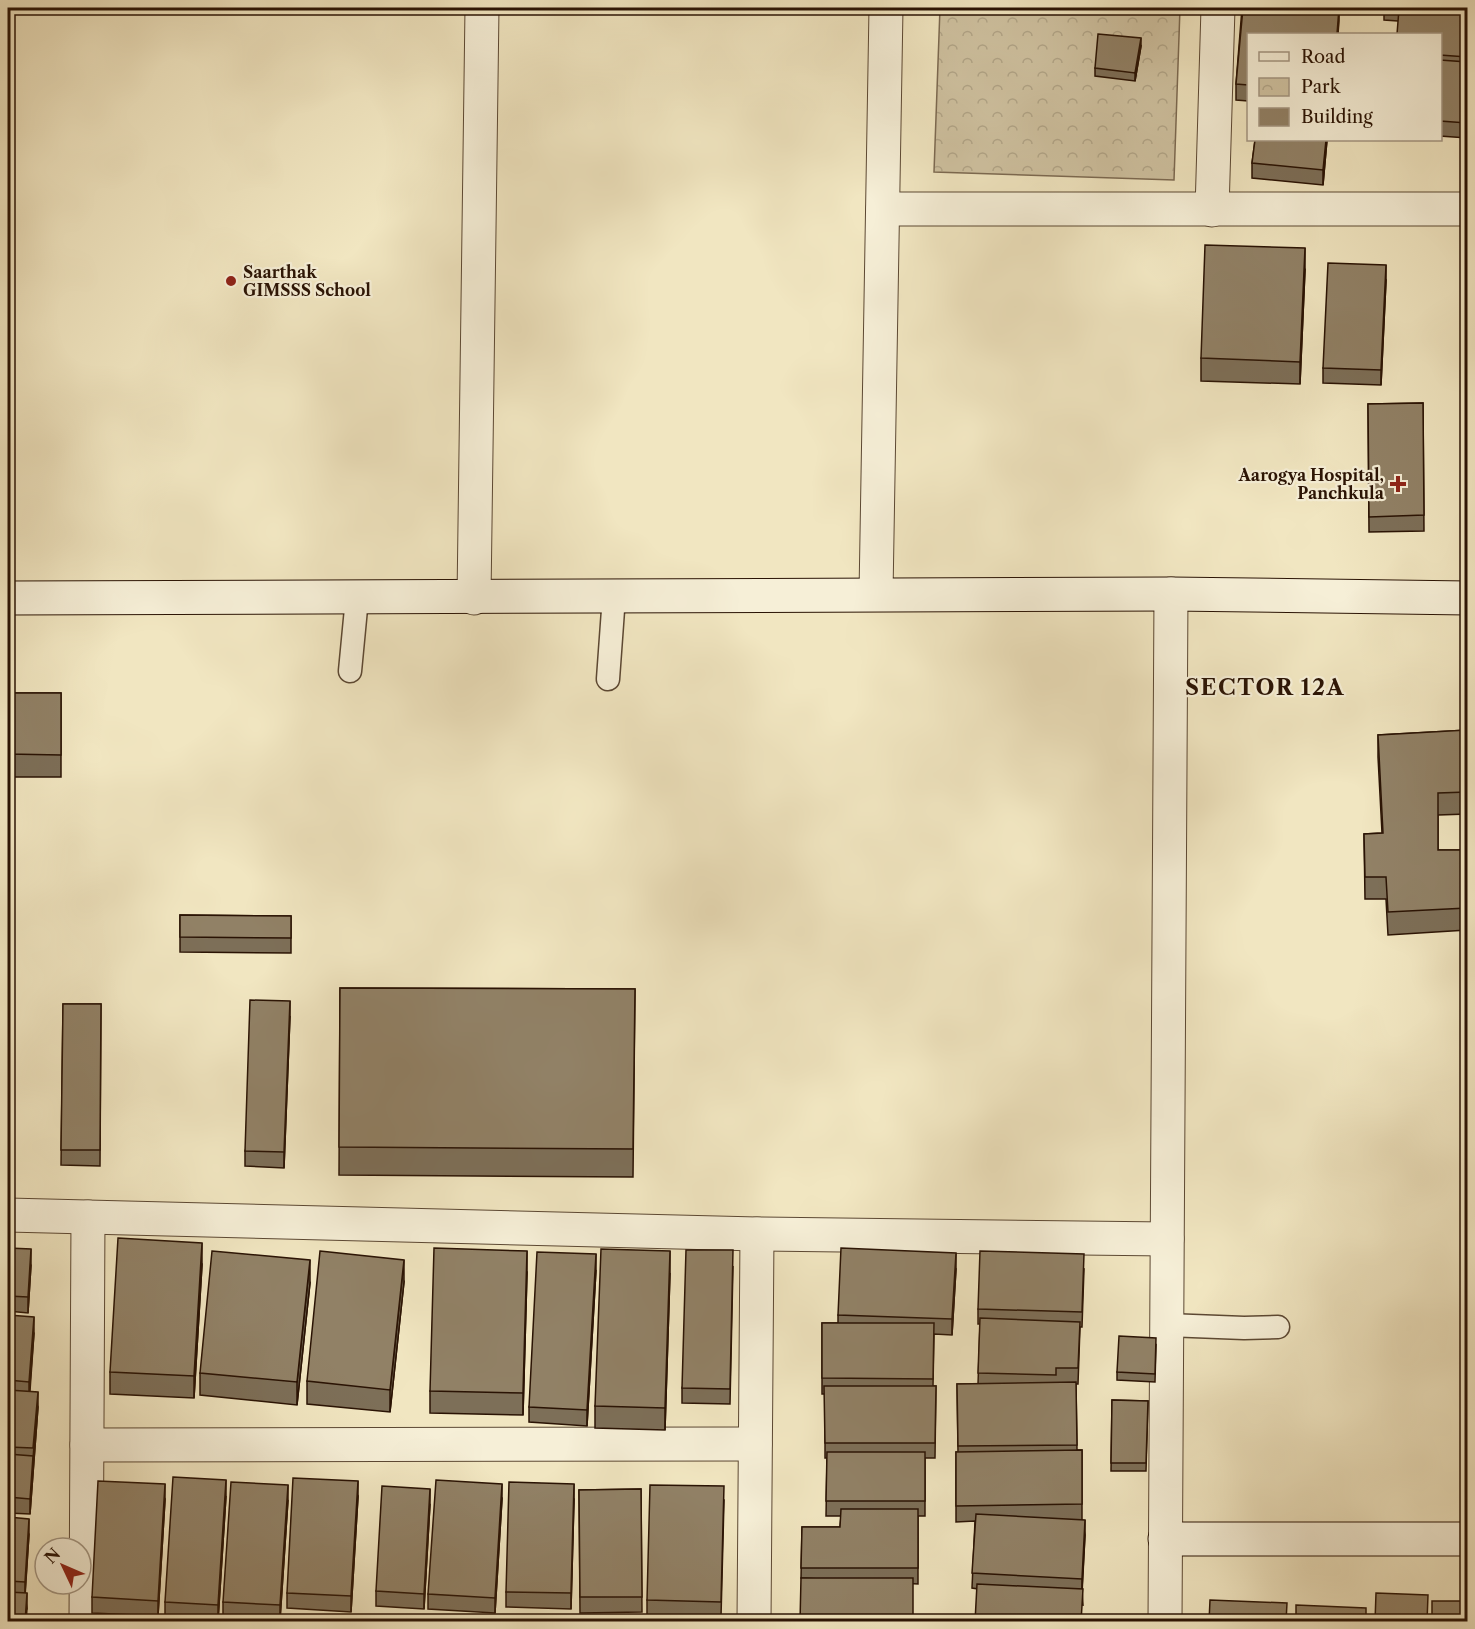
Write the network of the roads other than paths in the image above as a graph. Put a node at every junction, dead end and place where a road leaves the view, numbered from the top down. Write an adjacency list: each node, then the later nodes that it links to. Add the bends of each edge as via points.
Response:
1 (482, 8): 13 (street)
2 (886, 8): 4 (street)
3 (1218, 8): 6 (street)
4 (883, 209): 6 (street); 7 (street)
5 (1467, 209): 6 (street)
6 (1212, 210)
7 (876, 594): 8 (street); 9 (street)
8 (1171, 594): 10 (street); 19 (street)
9 (614, 596): 13 (street); 15 (lane)
10 (1467, 597)
11 (8, 598): 12 (street)
12 (357, 598): 13 (street); 14 (lane)
13 (474, 598)
14 (350, 671)
15 (608, 679)
16 (8, 1215): 17 (street)
17 (88, 1217): 18 (street); 23 (street)
18 (756, 1234): 19 (street); 22 (street)
19 (1167, 1239): 20 (street)
20 (1167, 1325): 21 (lane); 24 (street)
21 (1278, 1327)
22 (755, 1444): 23 (street); 27 (street)
23 (87, 1445): 26 (street)
24 (1166, 1539): 25 (street); 28 (street)
25 (1467, 1539)
26 (86, 1622)
27 (754, 1622)
28 (1165, 1622)

